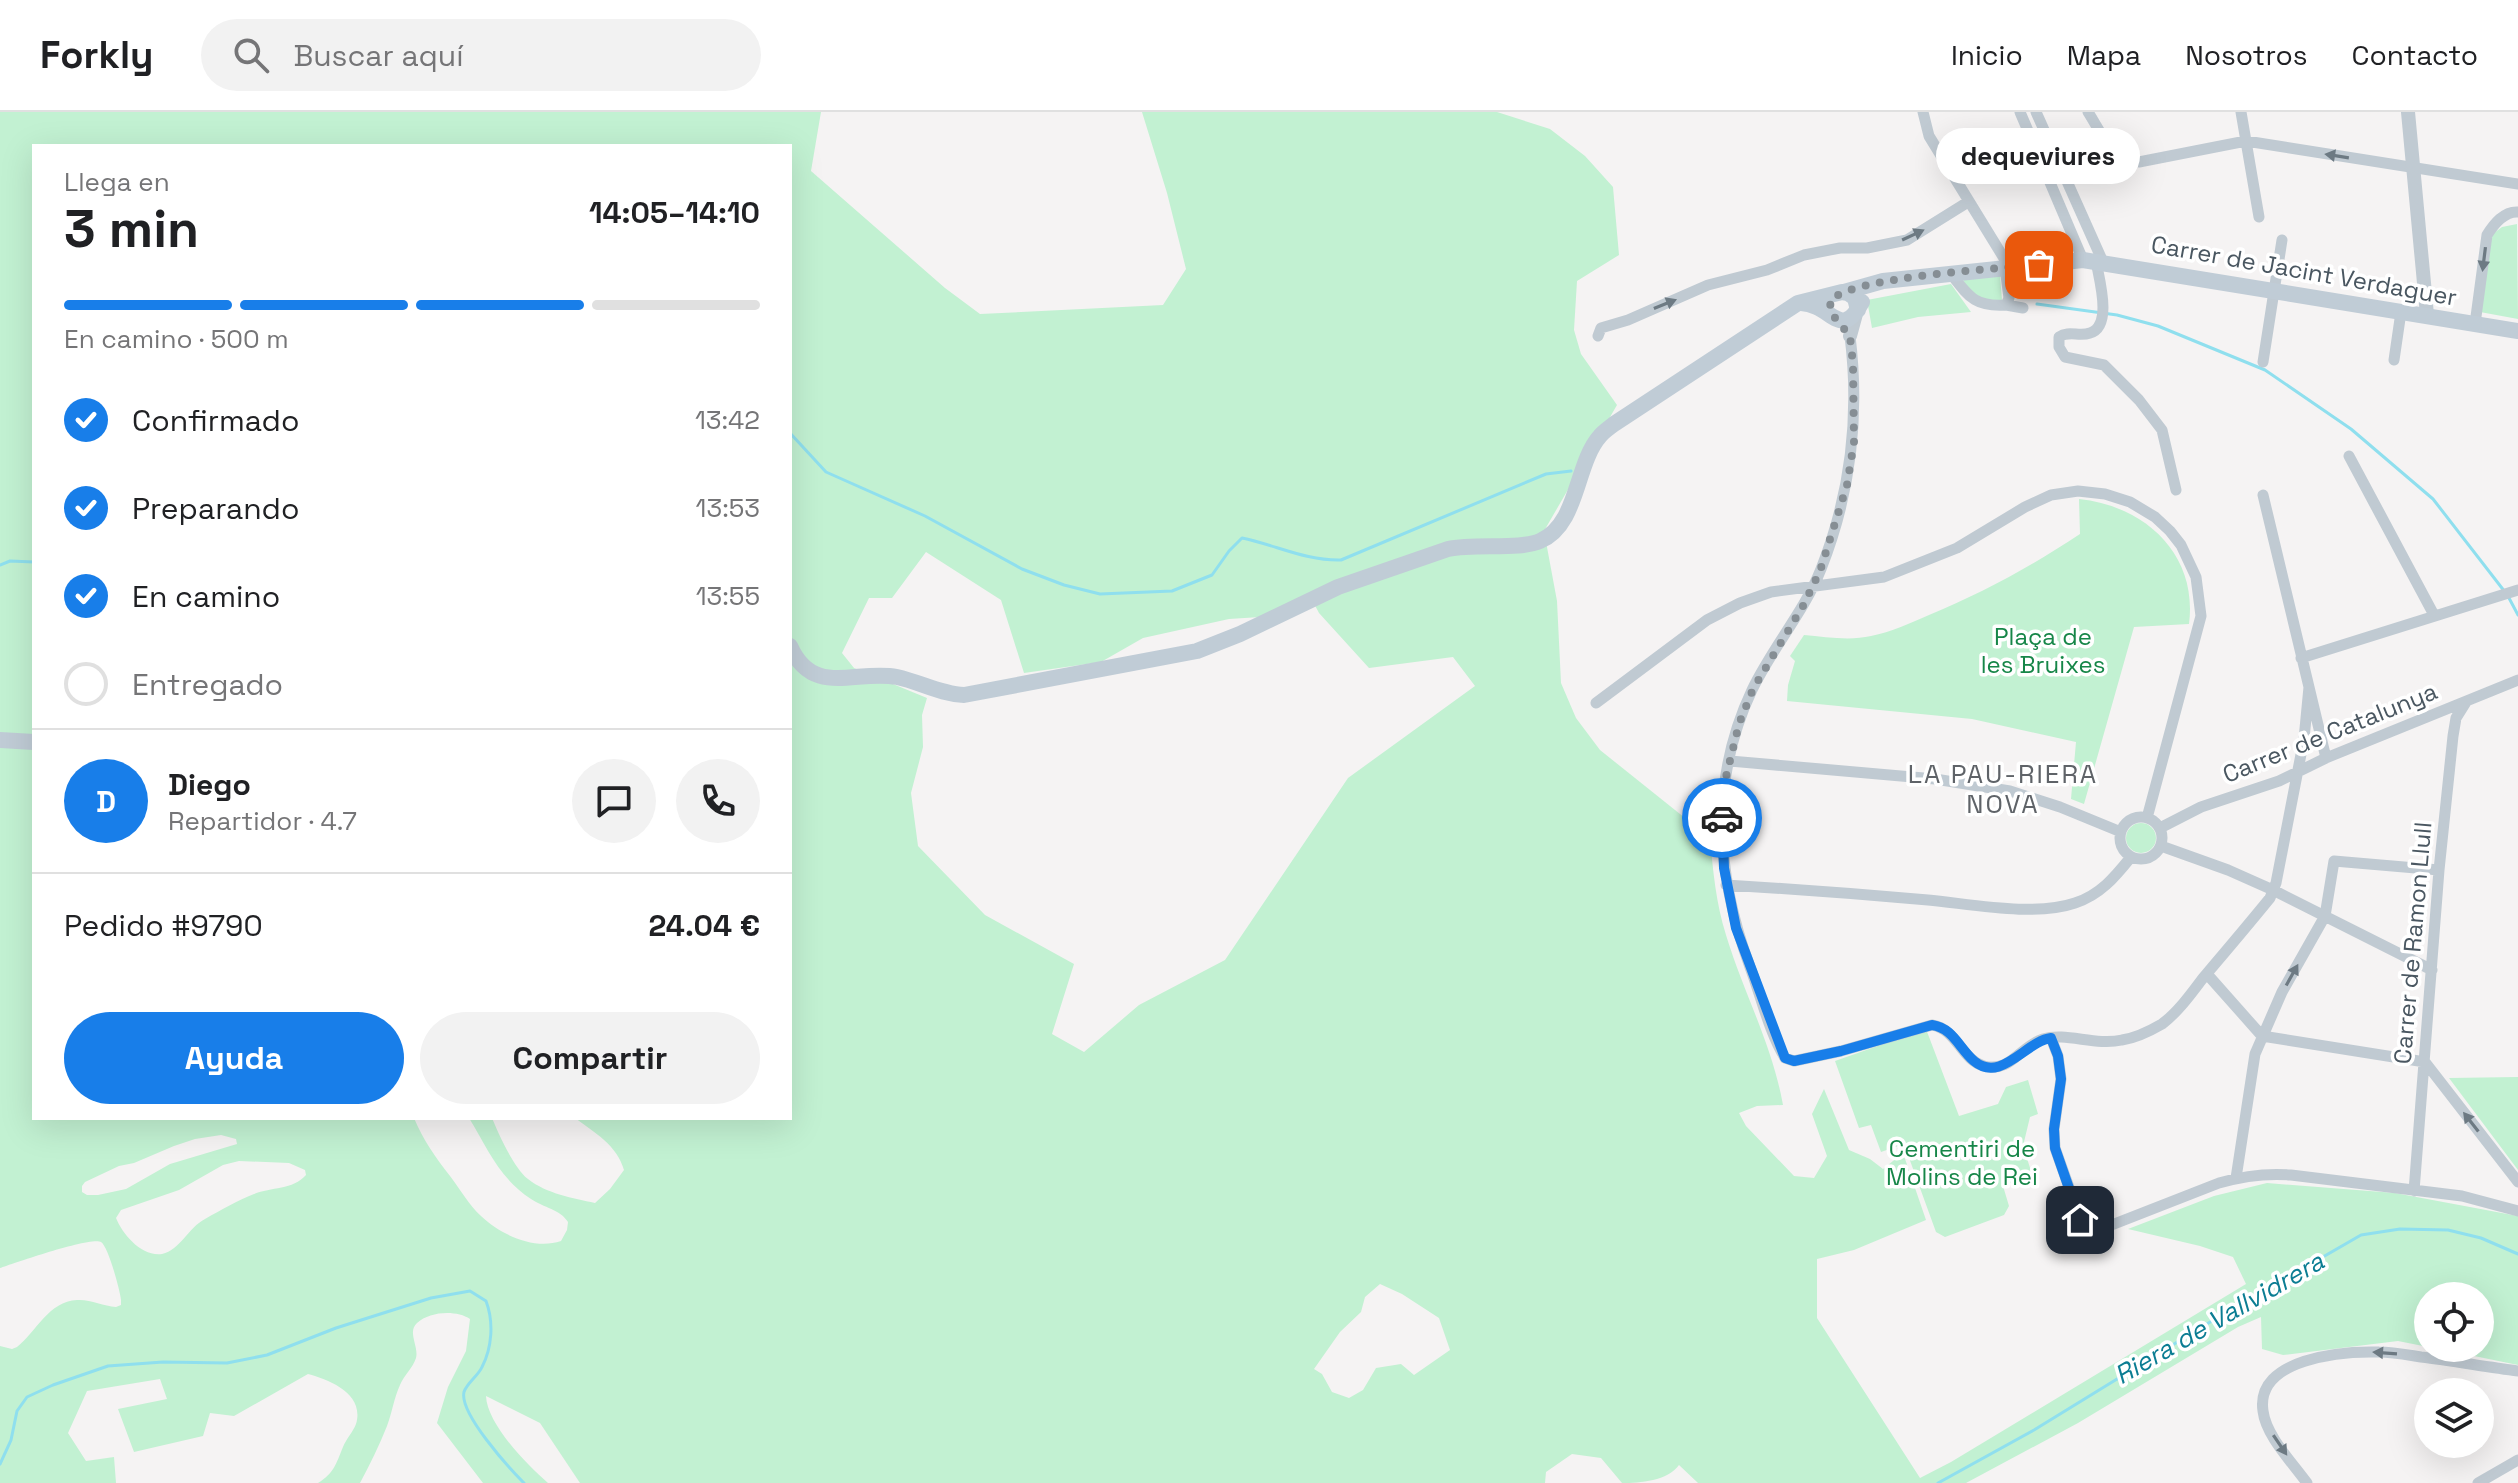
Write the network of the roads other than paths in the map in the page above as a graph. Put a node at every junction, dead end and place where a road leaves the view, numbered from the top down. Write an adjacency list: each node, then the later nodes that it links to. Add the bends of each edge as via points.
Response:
1 (1923, 112): 12 (street, via 1929,136)
2 (2020, 112): 11 (street)
3 (2036, 112): 9 (street)
4 (2088, 112): 7 (street, via 2108,144 2129,161)
5 (2241, 112): 7 (street)
6 (2408, 112): 8 (street)
7 (2246, 141): 8 (street, one-way to 7); 14 (street)
8 (2414, 169): 10 (street); 27 (street)
9 (2068, 180): 11 (street); 16 (street)
10 (2518, 184)
11 (2053, 186): 16 (street)
12 (1968, 202): 17 (street); 31 (street, one-way to 12, via 1601,328 1724,280 1821,250 1907,240)
13 (2518, 212): 29 (street, one-way to 29, via 2495,223 2487,235)
14 (2259, 217)
15 (2282, 240): 20 (street)
16 (2094, 261): 17 (main road, Carrer de Jacint Verdaguer); 20 (main road, Carrer de Jacint Verdaguer); 36 (street, via 2103,320 2088,334 2065,333 2059,347 2065,357 2104,365 2139,400 2162,430)
17 (2007, 268): 18 (main road, Carrer de Jacint Verdaguer); 23 (street)
18 (1951, 274): 19 (main road, Carrer de Jacint Verdaguer); 23 (street, via 1973,301)
19 (1883, 281): 21 (main road, Carrer de Jacint Verdaguer); 25 (main road)
20 (2275, 290): 26 (main road, Carrer de Jacint Verdaguer); 34 (street)
21 (1842, 293): 22 (main road, Carrer de Jacint Verdaguer); 25 (main road, via 1855,298); 28 (main road, via 1829,305)
22 (1798, 303): 28 (main road, via 1814,305); 41 (main road, Carrer de Jacint Verdaguer, via 1614,424 1595,443 1561,523 1530,544 1448,549 1338,587 1197,651 964,695 893,676 823,677 807,669)
23 (2006, 305): 24 (street)
24 (2023, 308)
25 (1857, 312): 28 (main road, via 1850,320); 32 (street)
26 (2401, 312): 27 (main road, Carrer de Jacint Verdaguer); 33 (street)
27 (2427, 315): 29 (main road, Carrer de Jacint Verdaguer)
28 (1835, 318): 32 (street)
29 (2475, 324): 30 (main road, Carrer de Jacint Verdaguer)
30 (2518, 331)
31 (1598, 336)
32 (1850, 336): 38 (street, via 1855,414 1851,464 1833,535)
33 (2394, 360)
34 (2263, 362)
35 (2349, 456): 40 (street)
36 (2176, 490)
37 (2263, 495): 42 (street)
38 (1812, 588): 46 (street, via 1771,592 1707,620); 50 (street, via 1753,689); 52 (street, via 1896,572 1957,548 2051,495 2105,494 2155,517 2181,545 2196,577 2201,616)
39 (2515, 591): 40 (street)
40 (2434, 615): 42 (street)
41 (792, 650)
42 (2301, 658): 44 (street)
43 (2518, 680): 45 (street, Carrer de Catalunya)
44 (2309, 687): 49 (street); 51 (street)
45 (2466, 702): 49 (street, Carrer de Catalunya); 57 (street, Carrer de Ramon Llull, via 2454,725)
46 (1596, 703)
47 (0, 740): 48 (main road)
48 (32, 742)
49 (2326, 758): 51 (street, Carrer de Catalunya)
50 (1730, 761): 54 (street, via 2010,791); 58 (street, via 1722,814)
51 (2297, 772): 53 (street, Carrer de Catalunya); 59 (street)
52 (2147, 818): 53 (street); 54 (street, via 2134,818)
53 (2160, 828): 55 (street)
54 (2121, 832): 56 (street, via 2121,846)
55 (2161, 846): 56 (street, via 2147,859); 59 (street)
56 (2131, 857): 58 (street, via 2099,892 2044,909)
57 (2439, 870): 60 (street, via 2334,861); 61 (street, Carrer de Ramon Llull)
58 (1726, 885): 64 (street, via 1741,942 1781,1051 1790,1061 1932,1025 1951,1034 1976,1063 1996,1067)
59 (2273, 890): 60 (street); 62 (street)
60 (2325, 916): 61 (street); 63 (street, one-way to 60)
61 (2432, 970): 65 (street, Carrer de Ramon Llull)
62 (2207, 974): 63 (street); 64 (street, via 2163,1023 2140,1035 2108,1042)
63 (2262, 1036): 65 (street); 66 (street)
64 (2051, 1038): 66 (street, via 2061,1079 2055,1148 2086,1235)
65 (2425, 1062): 67 (street, one-way to 65); 68 (street, Carrer de Ramon Llull)
66 (2236, 1178): 68 (street, via 2291,1175)
67 (2518, 1182)
68 (2414, 1191): 69 (street, via 2482,1200)
69 (2518, 1211)
70 (2518, 1371): 72 (street, one-way to 72, via 2381,1351 2290,1366 2269,1384 2263,1414)
71 (2518, 1460): 73 (street)
72 (2307, 1483)
73 (2478, 1483)

